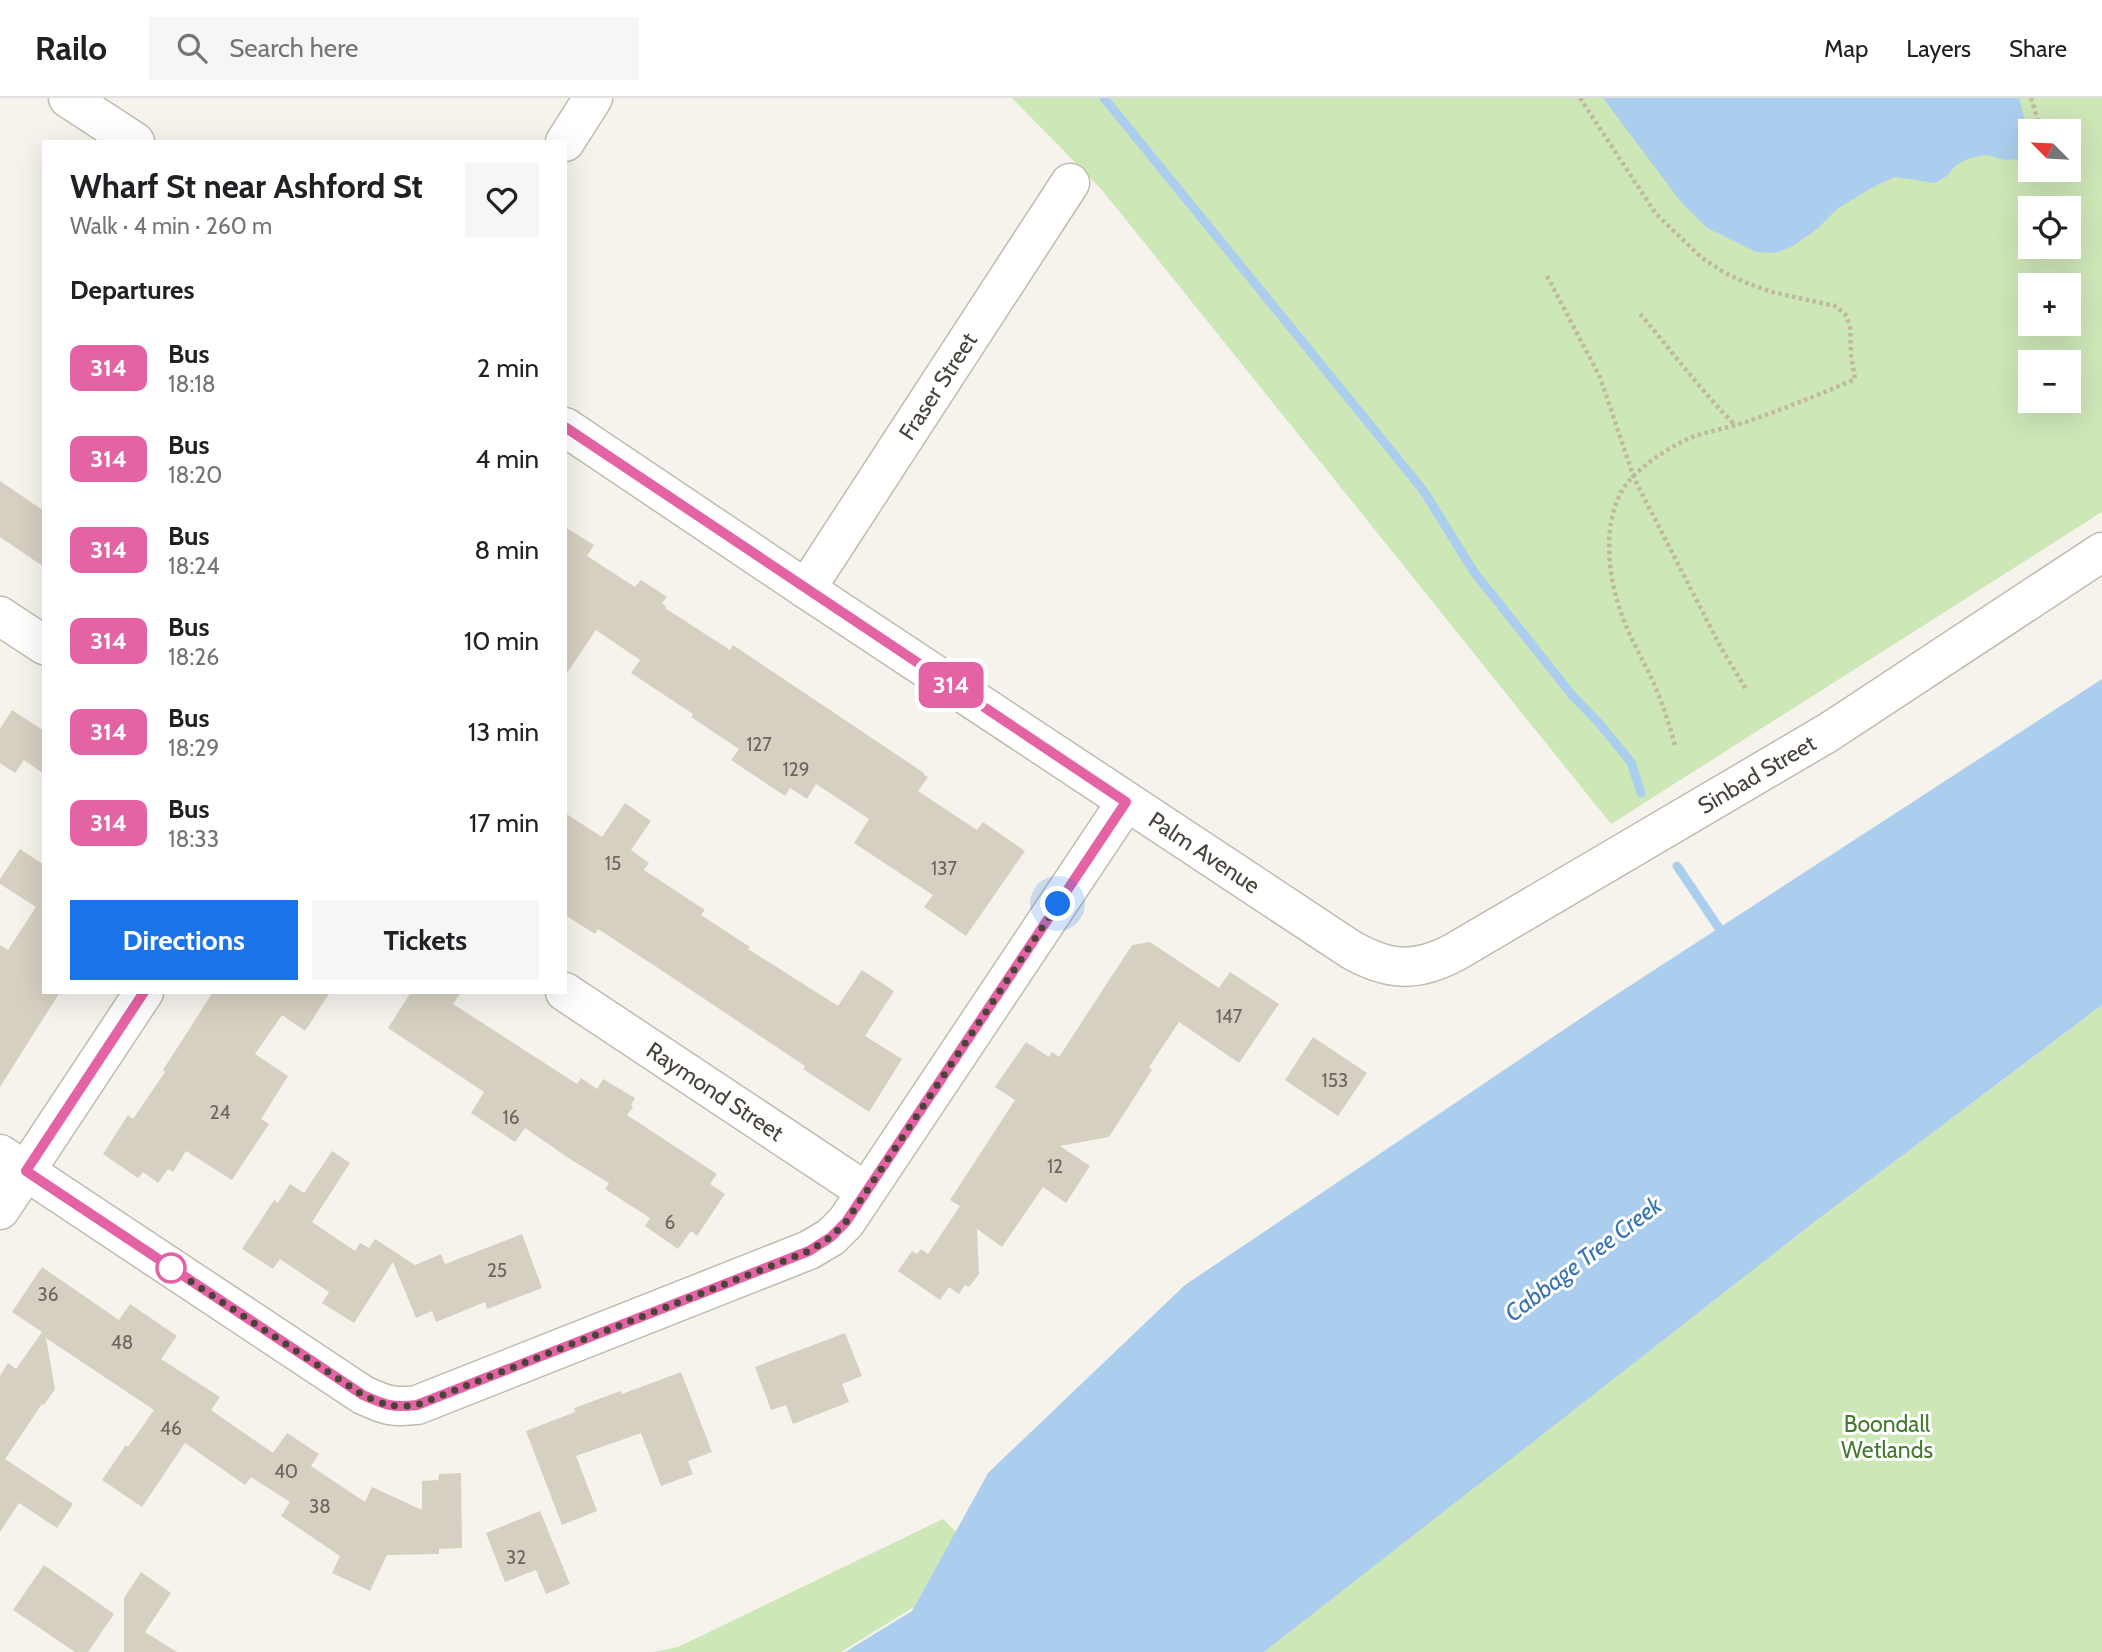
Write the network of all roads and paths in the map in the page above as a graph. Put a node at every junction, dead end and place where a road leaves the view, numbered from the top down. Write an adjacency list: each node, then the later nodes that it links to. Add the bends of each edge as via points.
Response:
1 (68, 98): 6 (street)
2 (593, 98): 7 (street)
3 (1580, 98): 11 (path, via 1656,214 1702,258 1747,283 1835,306 1845,314 1855,379)
4 (2031, 98): 5 (path)
5 (2037, 119)
6 (132, 140)
7 (566, 140)
8 (1070, 183): 15 (street, Fraser Street)
9 (1547, 276): 13 (path, via 1600,377)
10 (1640, 314): 11 (path)
11 (1736, 426): 13 (path, via 1670,447)
12 (567, 428): 15 (street, Palm Avenue)
13 (1634, 478): 18 (path); 19 (path, via 1622,491 1613,513 1609,543 1613,579 1620,611)
14 (2102, 552): 21 (street, Sinbad Street, via 1829,732 1455,952 1422,965)
15 (806, 589): 20 (street, Palm Avenue)
16 (0, 615): 17 (street)
17 (42, 644)
18 (1746, 689)
19 (1675, 745)
20 (1126, 802): 21 (street, Palm Avenue, via 1350,949); 25 (street)
21 (1395, 967)
22 (567, 993): 25 (street, Raymond Street)
23 (142, 994): 24 (street)
24 (13, 1163): 25 (street, via 363,1395 398,1407 417,1405 809,1251 846,1222); 26 (street)
25 (865, 1191)
26 (0, 1210)

